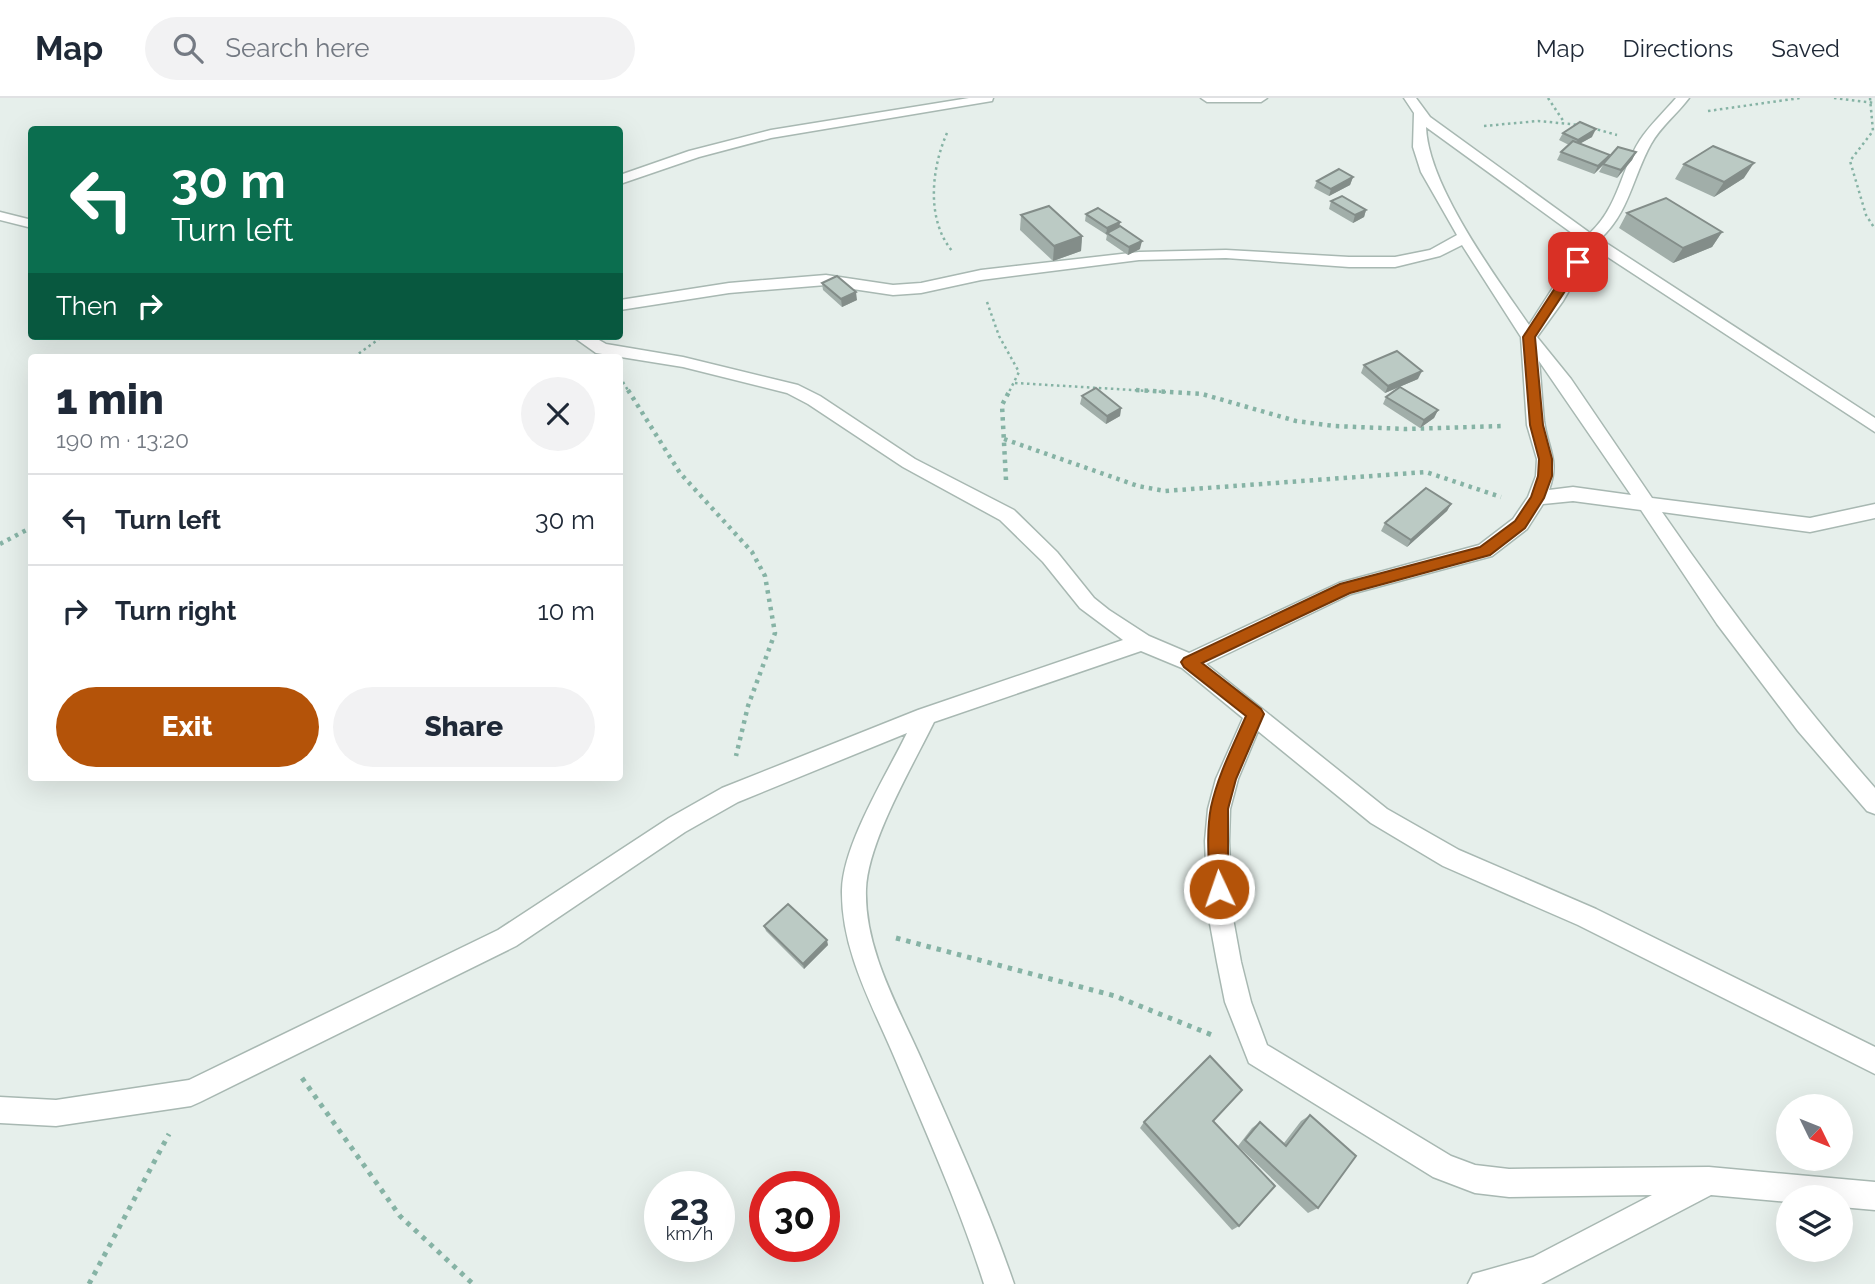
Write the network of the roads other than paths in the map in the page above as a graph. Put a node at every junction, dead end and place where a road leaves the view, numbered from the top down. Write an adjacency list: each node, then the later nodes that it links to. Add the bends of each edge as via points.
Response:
1 (987, 98): 7 (street, via 794,128)
2 (1207, 98): 3 (street)
3 (1261, 98)
4 (1410, 98): 6 (street)
5 (1683, 98): 11 (street, via 1645,142 1606,226)
6 (1422, 117): 10 (street, via 1423,158); 11 (street)
7 (623, 179)
8 (0, 216): 9 (street)
9 (28, 223)
10 (1463, 238): 12 (street, via 1434,253 1395,262 1236,254 1139,256 981,275 921,288 892,290 825,280 729,288); 13 (street)
11 (1591, 240): 13 (street); 15 (street)
12 (623, 305)
13 (1529, 337): 16 (street, via 1536,425 1546,459); 17 (street)
14 (587, 340): 19 (street, via 602,349 683,362 792,389 814,400 909,463 1007,514 1087,603)
15 (1875, 426)
16 (1537, 498): 17 (street, via 1573,494); 20 (street, via 1520,524 1485,551 1346,588)
17 (1647, 504): 18 (street, via 1810,525); 23 (street, via 1686,566 1765,672)
18 (1875, 510)
19 (1142, 642): 20 (street); 22 (street)
20 (1189, 662): 21 (street)
21 (1255, 714): 24 (street, via 1379,816 1451,858 1587,917); 26 (street, via 1227,779 1217,841 1220,913 1229,962 1258,1054 1443,1167 1475,1179 1509,1184)
22 (926, 716): 25 (street, via 730,795 507,938 191,1093 56,1113); 28 (street, via 858,864 854,889 859,944 979,1223)
23 (1875, 804)
24 (1875, 1061)
25 (0, 1110)
26 (1709, 1181): 27 (street); 29 (street, via 1537,1271)
27 (1875, 1196)
28 (999, 1284)
29 (1483, 1284)

